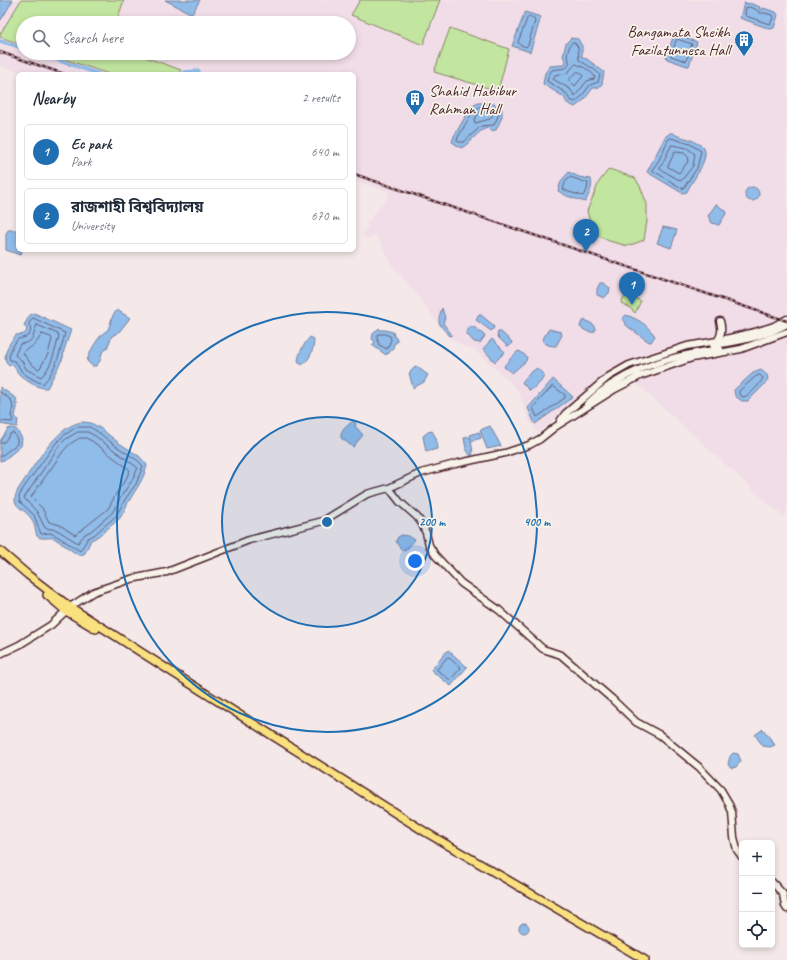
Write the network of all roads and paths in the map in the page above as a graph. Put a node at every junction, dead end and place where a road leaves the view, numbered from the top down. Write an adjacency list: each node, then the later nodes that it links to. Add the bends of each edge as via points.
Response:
1 (787, 319): 6 (main road, via 755,332)
2 (720, 321): 6 (main road, via 721,334)
3 (787, 324): 7 (main road, via 758,336 659,358 608,381)
4 (787, 329): 7 (main road, via 759,340 696,352 661,362 631,373)
5 (787, 332): 9 (main road, via 741,349 692,358 640,376)
6 (717, 341): 8 (main road, via 687,346 629,365 608,377)
7 (590, 398): 8 (main road); 9 (main road)
8 (578, 404): 10 (main road, via 565,414)
9 (582, 410): 10 (main road)
10 (555, 427): 11 (main road, via 529,445 421,473)
11 (389, 488): 14 (main road, via 367,494 323,521 249,540 168,572 93,592); 16 (main road, via 422,524 435,555 461,583 499,610 543,649 561,655 636,722 660,734 699,767 721,790 728,802)
12 (0, 551): 14 (main road)
13 (0, 557): 14 (main road)
14 (68, 609): 15 (main road, via 51,624); 19 (main road, via 425,836); 20 (main road, via 427,833)
15 (0, 654)
16 (739, 853)
17 (775, 885): 18 (main road, via 783,894)
18 (787, 909)
19 (636, 960)
20 (645, 960)

